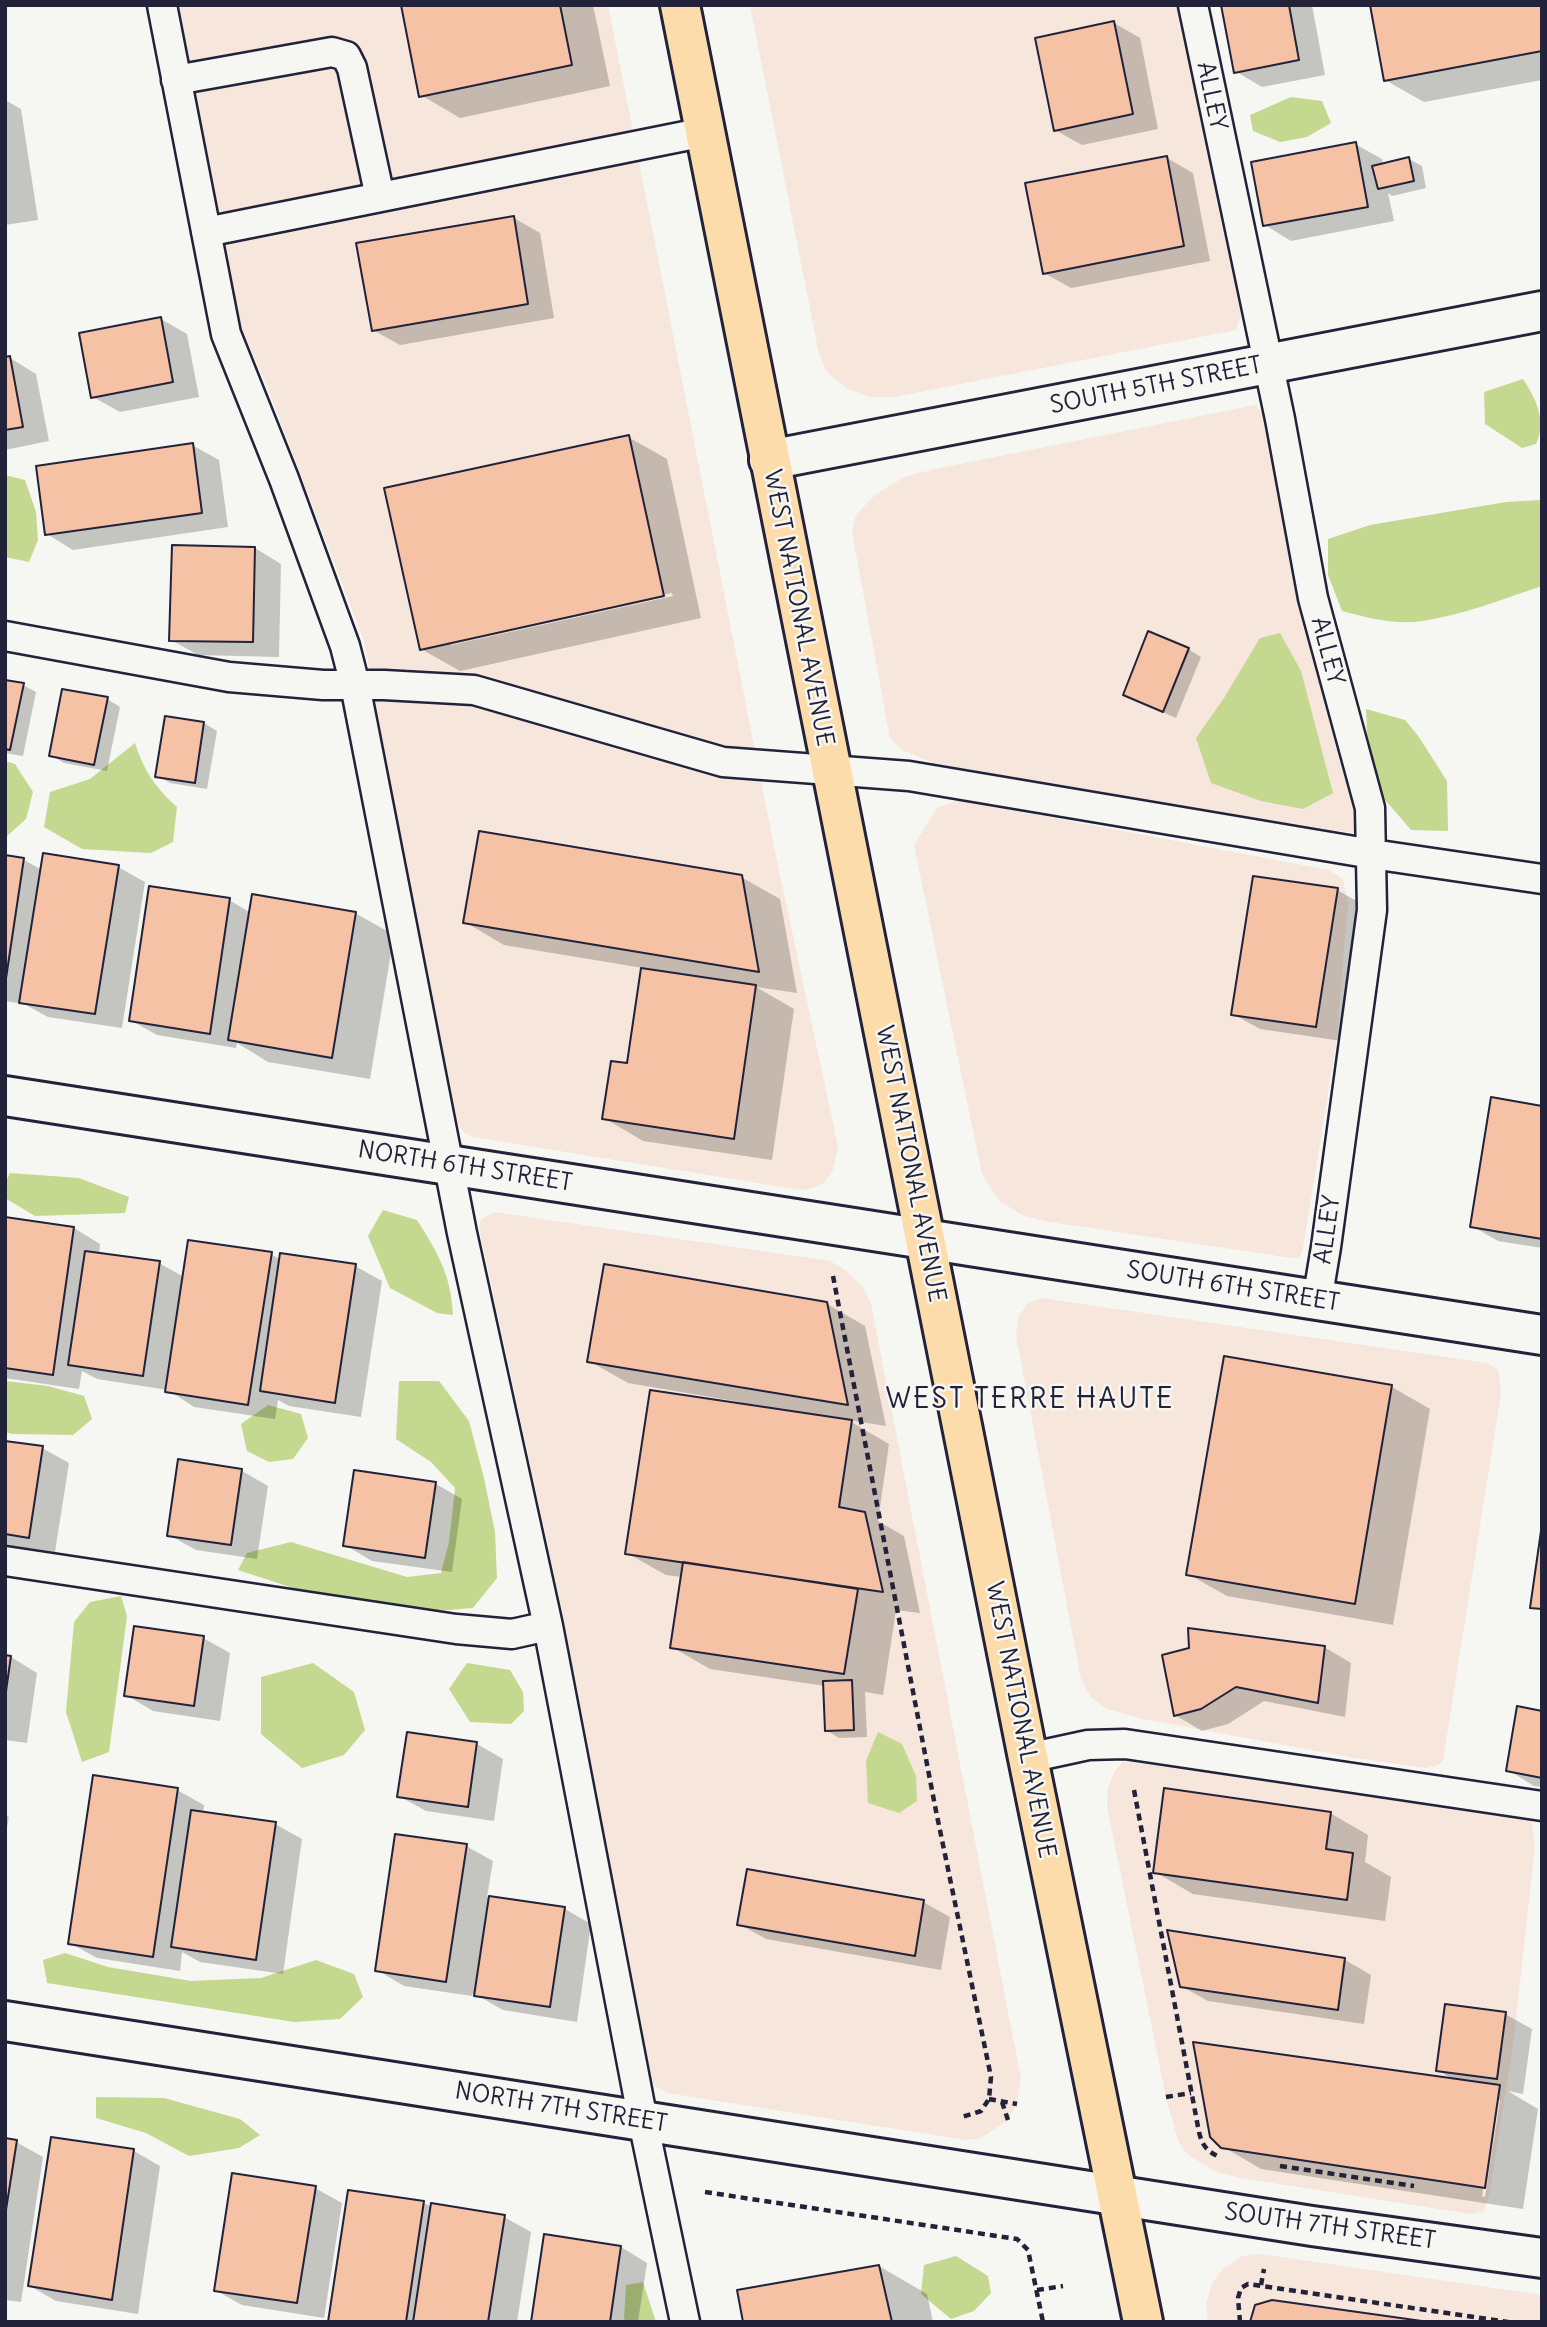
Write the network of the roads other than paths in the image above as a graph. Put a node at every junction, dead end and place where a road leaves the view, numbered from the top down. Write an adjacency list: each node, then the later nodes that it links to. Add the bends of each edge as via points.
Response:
1 (162, 5): 4 (lane)
2 (680, 5): 5 (main road, WEST NATIONAL AVENUE)
3 (1193, 5): 9 (lane, ALLEY)
4 (176, 80): 6 (lane, via 332,52 346,56); 7 (lane)
5 (705, 132): 6 (lane); 10 (main road, WEST NATIONAL AVENUE)
6 (380, 197): 7 (lane)
7 (206, 232): 12 (lane, via 226,334 341,633)
8 (1542, 310): 9 (street, SOUTH 5TH STREET)
9 (1267, 365): 10 (street, SOUTH 5TH STREET); 14 (lane, ALLEY, via 1313,598 1370,808)
10 (769, 460): 13 (main road, WEST NATIONAL AVENUE)
11 (5, 636): 12 (lane, via 229,677)
12 (355, 685): 13 (lane, via 474,690 723,762); 17 (lane)
13 (831, 769): 14 (lane, via 909,776); 18 (main road, WEST NATIONAL AVENUE)
14 (1372, 855): 15 (lane); 19 (lane, ALLEY, via 1372,910)
15 (1542, 879)
16 (5, 1096): 17 (street, NORTH 6TH STREET)
17 (449, 1165): 18 (street, NORTH 6TH STREET); 22 (lane)
18 (925, 1240): 19 (street, SOUTH 6TH STREET); 23 (main road, WEST NATIONAL AVENUE)
19 (1317, 1301): 20 (street, SOUTH 6TH STREET)
20 (1542, 1335)
21 (5, 1561): 22 (lane, via 456,1629 512,1634)
22 (548, 1626): 26 (lane)
23 (1028, 1758): 24 (lane, via 1088,1745 1125,1744); 27 (main road, WEST NATIONAL AVENUE)
24 (1542, 1806)
25 (5, 2021): 26 (street, NORTH 7TH STREET)
26 (643, 2121): 27 (street, NORTH 7TH STREET); 29 (lane)
27 (1118, 2194): 28 (street, SOUTH 7TH STREET); 30 (main road, WEST NATIONAL AVENUE)
28 (1542, 2258)
29 (685, 2322)
30 (1143, 2322)

